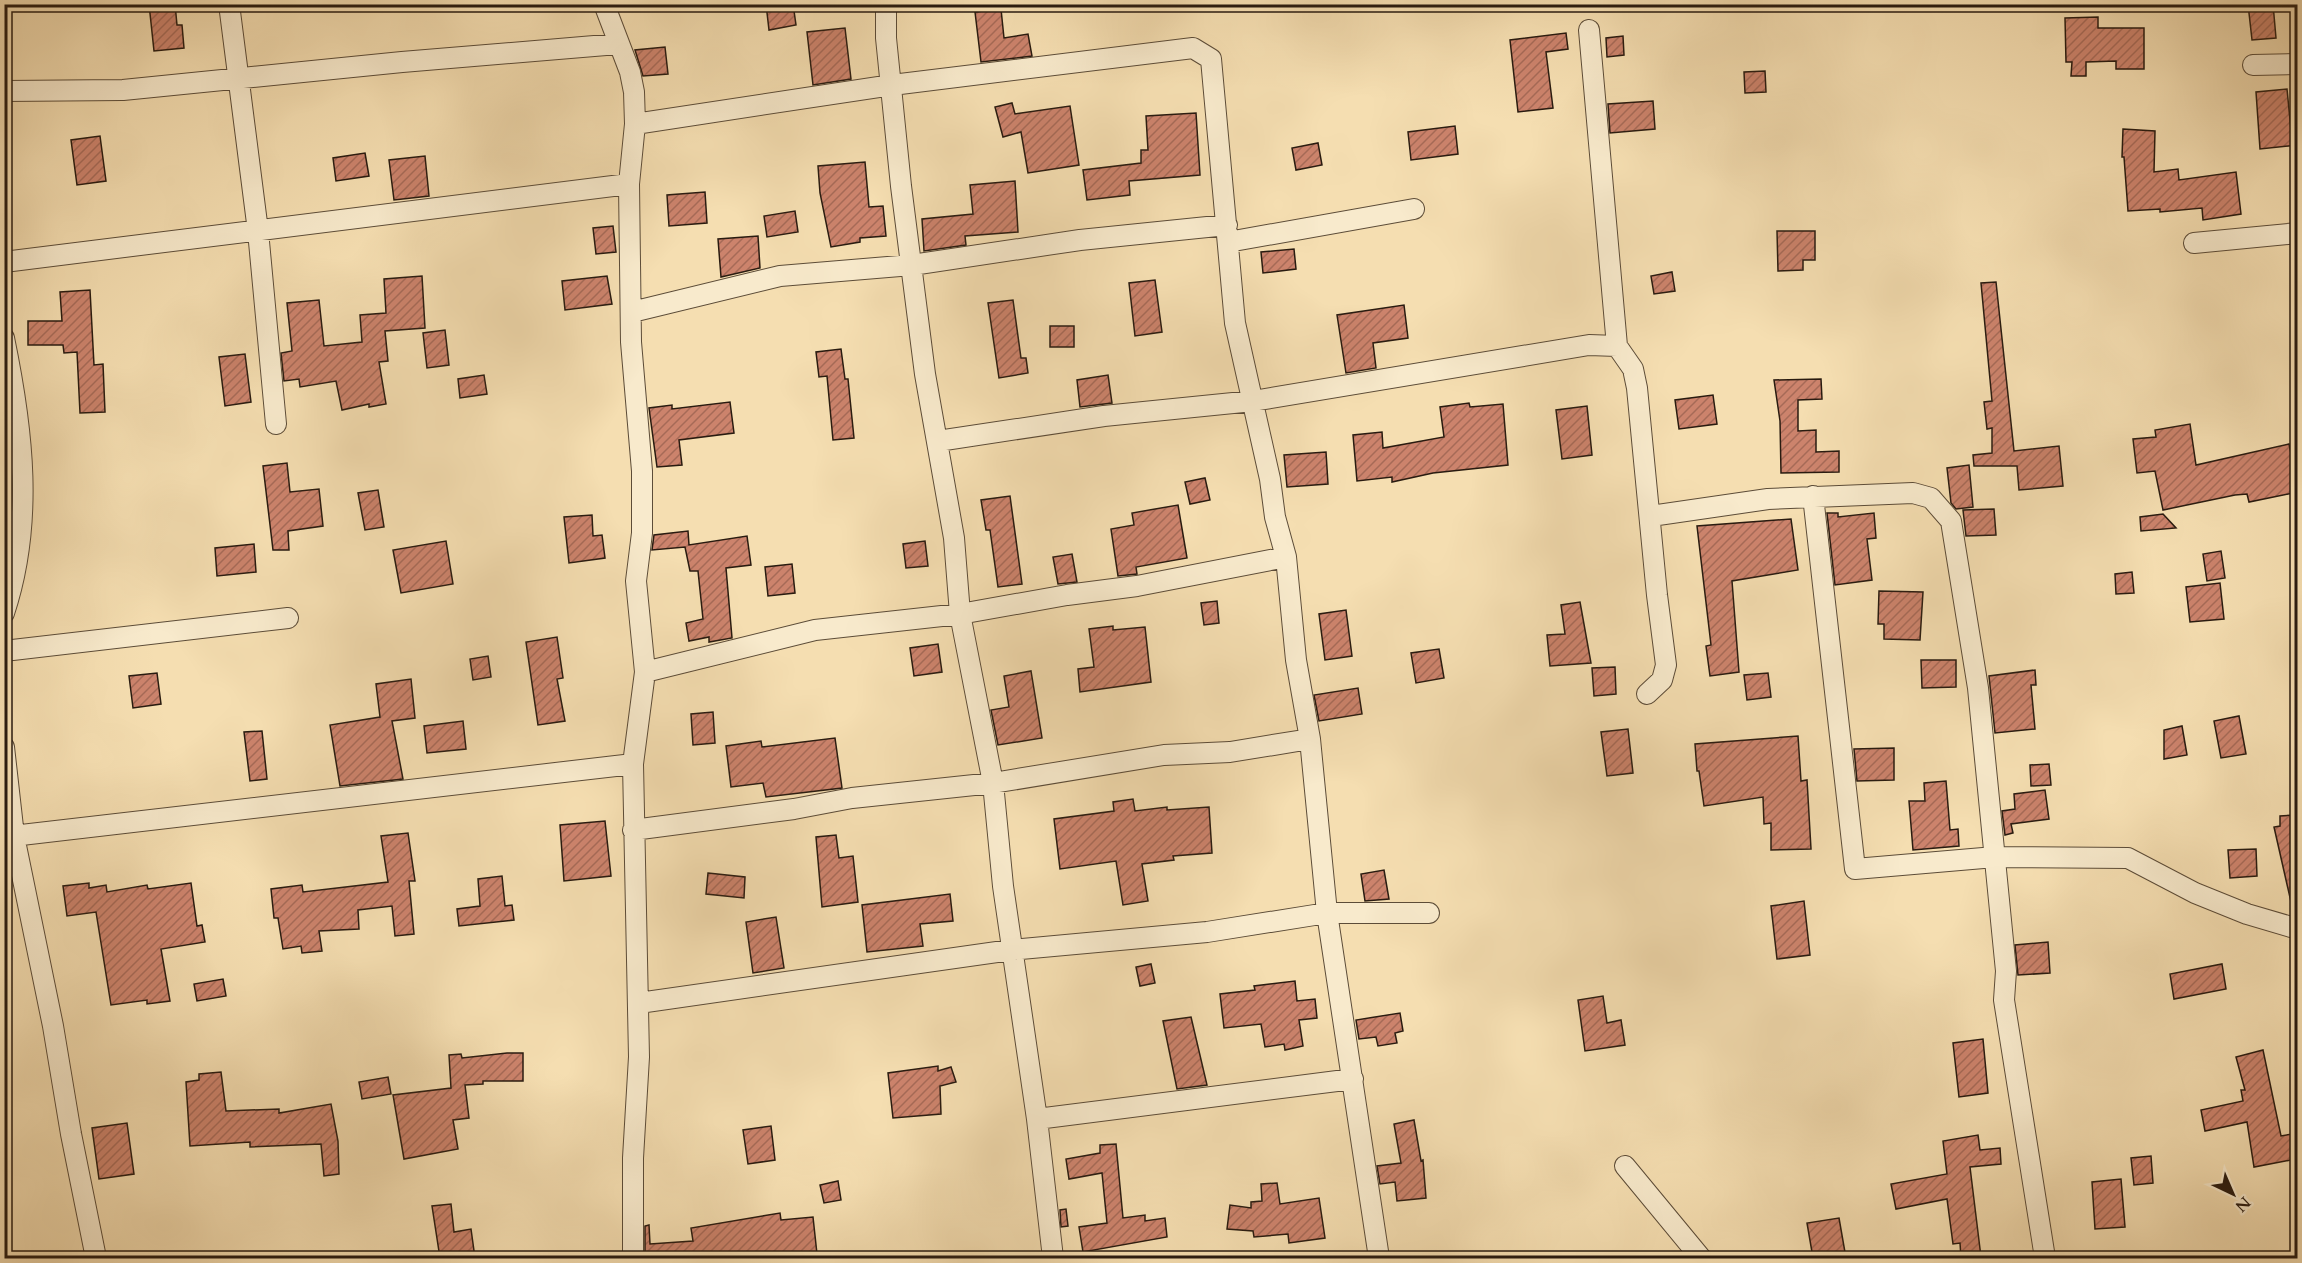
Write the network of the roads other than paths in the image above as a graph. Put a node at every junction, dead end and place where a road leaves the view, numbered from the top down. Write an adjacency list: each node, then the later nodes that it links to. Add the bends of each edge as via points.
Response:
1 (229, 4): 8 (street)
2 (604, 4): 5 (street)
3 (886, 4): 9 (street)
4 (1589, 30): 22 (street)
5 (618, 44): 8 (street); 11 (street, via 634,92)
6 (2298, 64): 7 (street)
7 (2253, 65)
8 (239, 78): 10 (street, via 123,90); 14 (street)
9 (892, 85): 11 (street); 16 (street, via 1192,48 1204,53 1211,59); 19 (street)
10 (4, 91)
11 (635, 124): 12 (street)
12 (628, 184): 14 (street); 20 (street)
13 (1414, 209): 16 (street)
14 (258, 231): 18 (street); 24 (street)
15 (2298, 233): 17 (street)
16 (1228, 234): 19 (street, via 1080,240); 23 (street, via 1235,323)
17 (2194, 243)
18 (4, 262)
19 (912, 265): 20 (street, via 780,276); 25 (street, via 925,374)
20 (632, 312): 34 (street, via 642,471 642,533 636,581)
21 (4, 338): 29 (street, via 23,466 22,534)
22 (1617, 346): 23 (street, via 1589,345); 27 (street, via 1633,369)
23 (1253, 401): 25 (street); 28 (street)
24 (276, 424)
25 (938, 441): 31 (street, via 954,538)
26 (1813, 496): 27 (street); 42 (street, via 1913,493 1931,498 1951,521 1975,663); 42 (street, via 1855,869)
27 (1651, 516): 35 (street, via 1666,665 1662,680)
28 (1286, 557): 31 (street); 36 (street, via 1296,660)
29 (9, 581): 30 (street)
30 (4, 613)
31 (960, 614): 34 (street, via 815,630); 39 (street)
32 (288, 618): 33 (street)
33 (4, 651)
34 (645, 672): 38 (street)
35 (1647, 693)
36 (1310, 739): 39 (street, via 1230,752 1164,756); 43 (street)
37 (4, 747): 41 (street)
38 (633, 764): 40 (street); 41 (street)
39 (993, 783): 40 (street, via 852,798); 46 (street)
40 (633, 830): 47 (street)
41 (9, 837): 51 (street, via 53,1026)
42 (1995, 857): 45 (street, via 2128,858 2195,893); 56 (street, via 2006,971 2004,1000)
43 (1327, 913): 44 (street); 46 (street, via 1207,932); 48 (street)
44 (1429, 913)
45 (2298, 929)
46 (1011, 950): 47 (street); 49 (street)
47 (639, 1003): 52 (street)
48 (1353, 1079): 49 (street); 54 (street)
49 (1037, 1119): 53 (street)
50 (1625, 1166): 55 (street)
51 (96, 1258)
52 (633, 1258)
53 (1053, 1258)
54 (1379, 1258)
55 (1701, 1258)
56 (2045, 1258)

